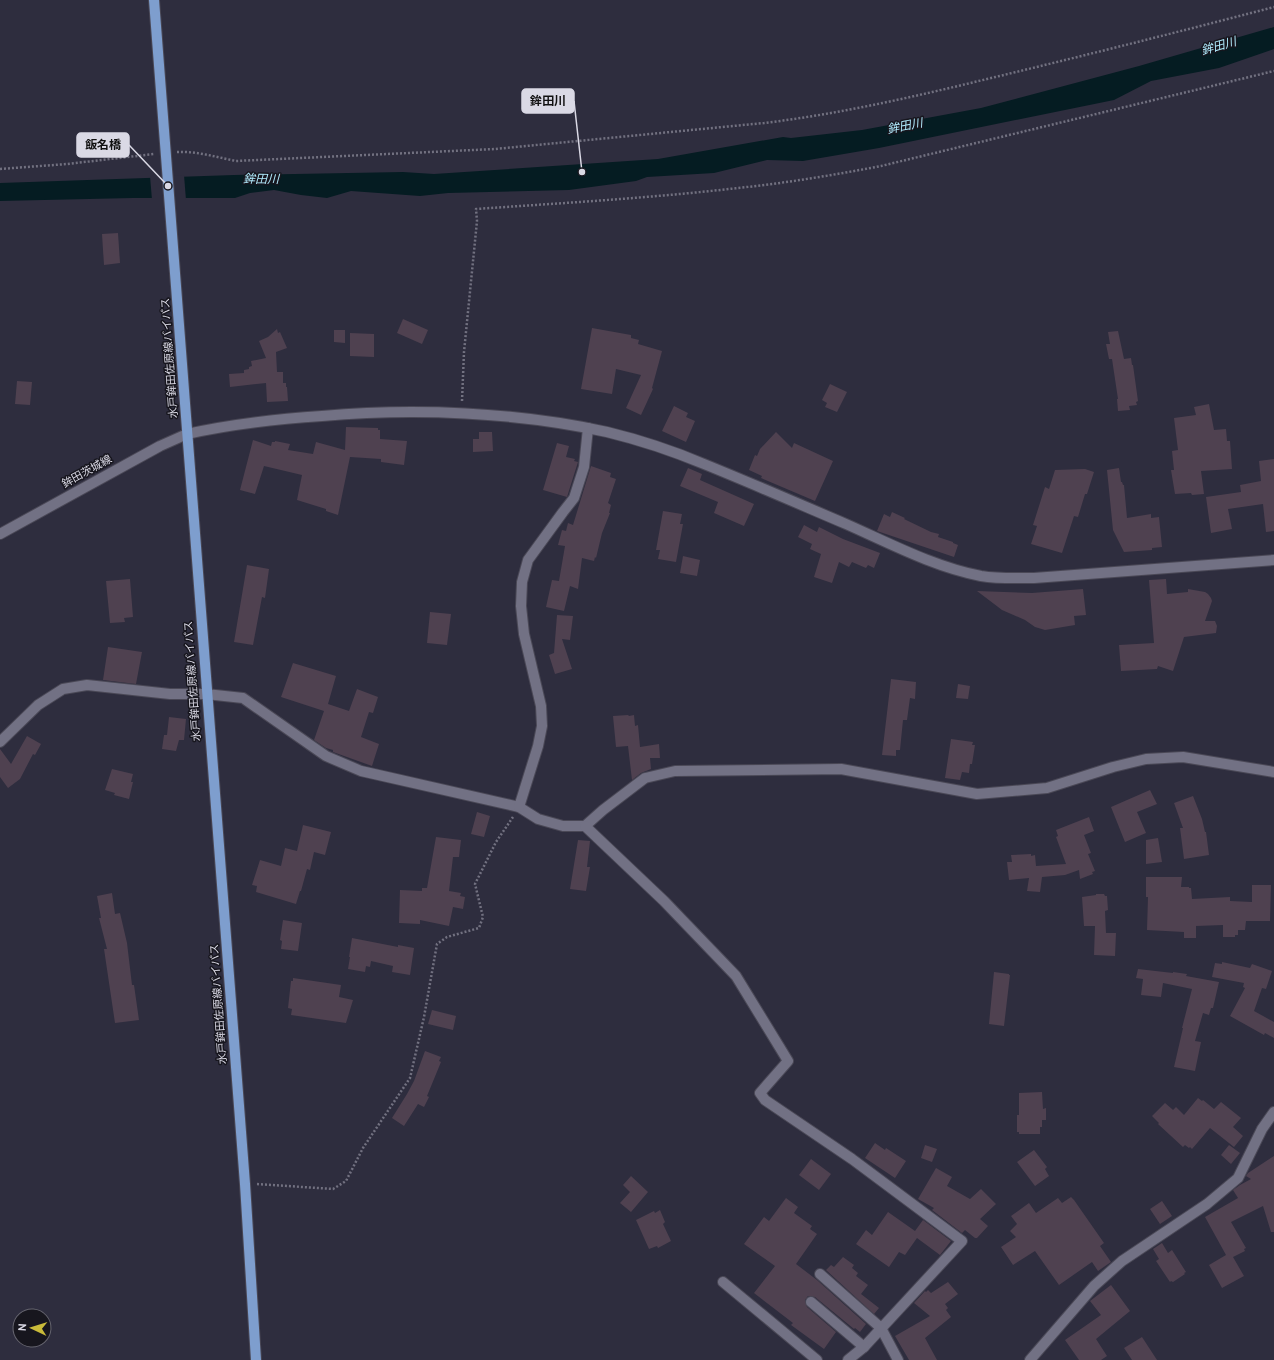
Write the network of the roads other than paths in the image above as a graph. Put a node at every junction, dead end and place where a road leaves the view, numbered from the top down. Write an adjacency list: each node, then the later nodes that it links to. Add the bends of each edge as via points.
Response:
1 (154, 0): 3 (main road, 水戸鉾田佐原線バイパス)
2 (588, 428): 3 (street, 鉾田茨城線, via 530,419 461,414 364,413 247,423); 5 (street, 鉾田茨城線, via 673,452 921,556 981,576 1003,579 1034,578); 9 (street, via 584,467 574,498 528,560 522,582 524,634 541,706 542,726)
3 (187, 434): 4 (street, 鉾田茨城線, via 160,446); 6 (main road, 水戸鉾田佐原線バイパス)
4 (0, 534)
5 (1274, 560)
6 (206, 694): 7 (street, via 170,694 87,684 62,689 38,705); 9 (street, via 243,698 326,756 360,771); 17 (main road, 水戸鉾田佐原線バイパス, via 245,1184)
7 (0, 742)
8 (1274, 772): 10 (street, via 1183,757 1146,759 1047,788 977,794 841,769 675,771 645,778)
9 (519, 808): 10 (street, via 538,819 563,826)
10 (585, 826): 15 (street, via 664,900 736,976 788,1061 760,1093 766,1100 852,1159 962,1241)
11 (1274, 1112): 21 (street, via 1262,1129 1238,1178 1207,1204 1122,1261 1099,1281)
12 (820, 1274): 15 (street)
13 (723, 1282): 18 (street)
14 (811, 1302): 16 (street)
15 (881, 1328): 16 (street); 20 (street)
16 (864, 1347): 19 (street)
17 (256, 1360)
18 (817, 1360)
19 (848, 1360)
20 (898, 1360)
21 (1030, 1360)

